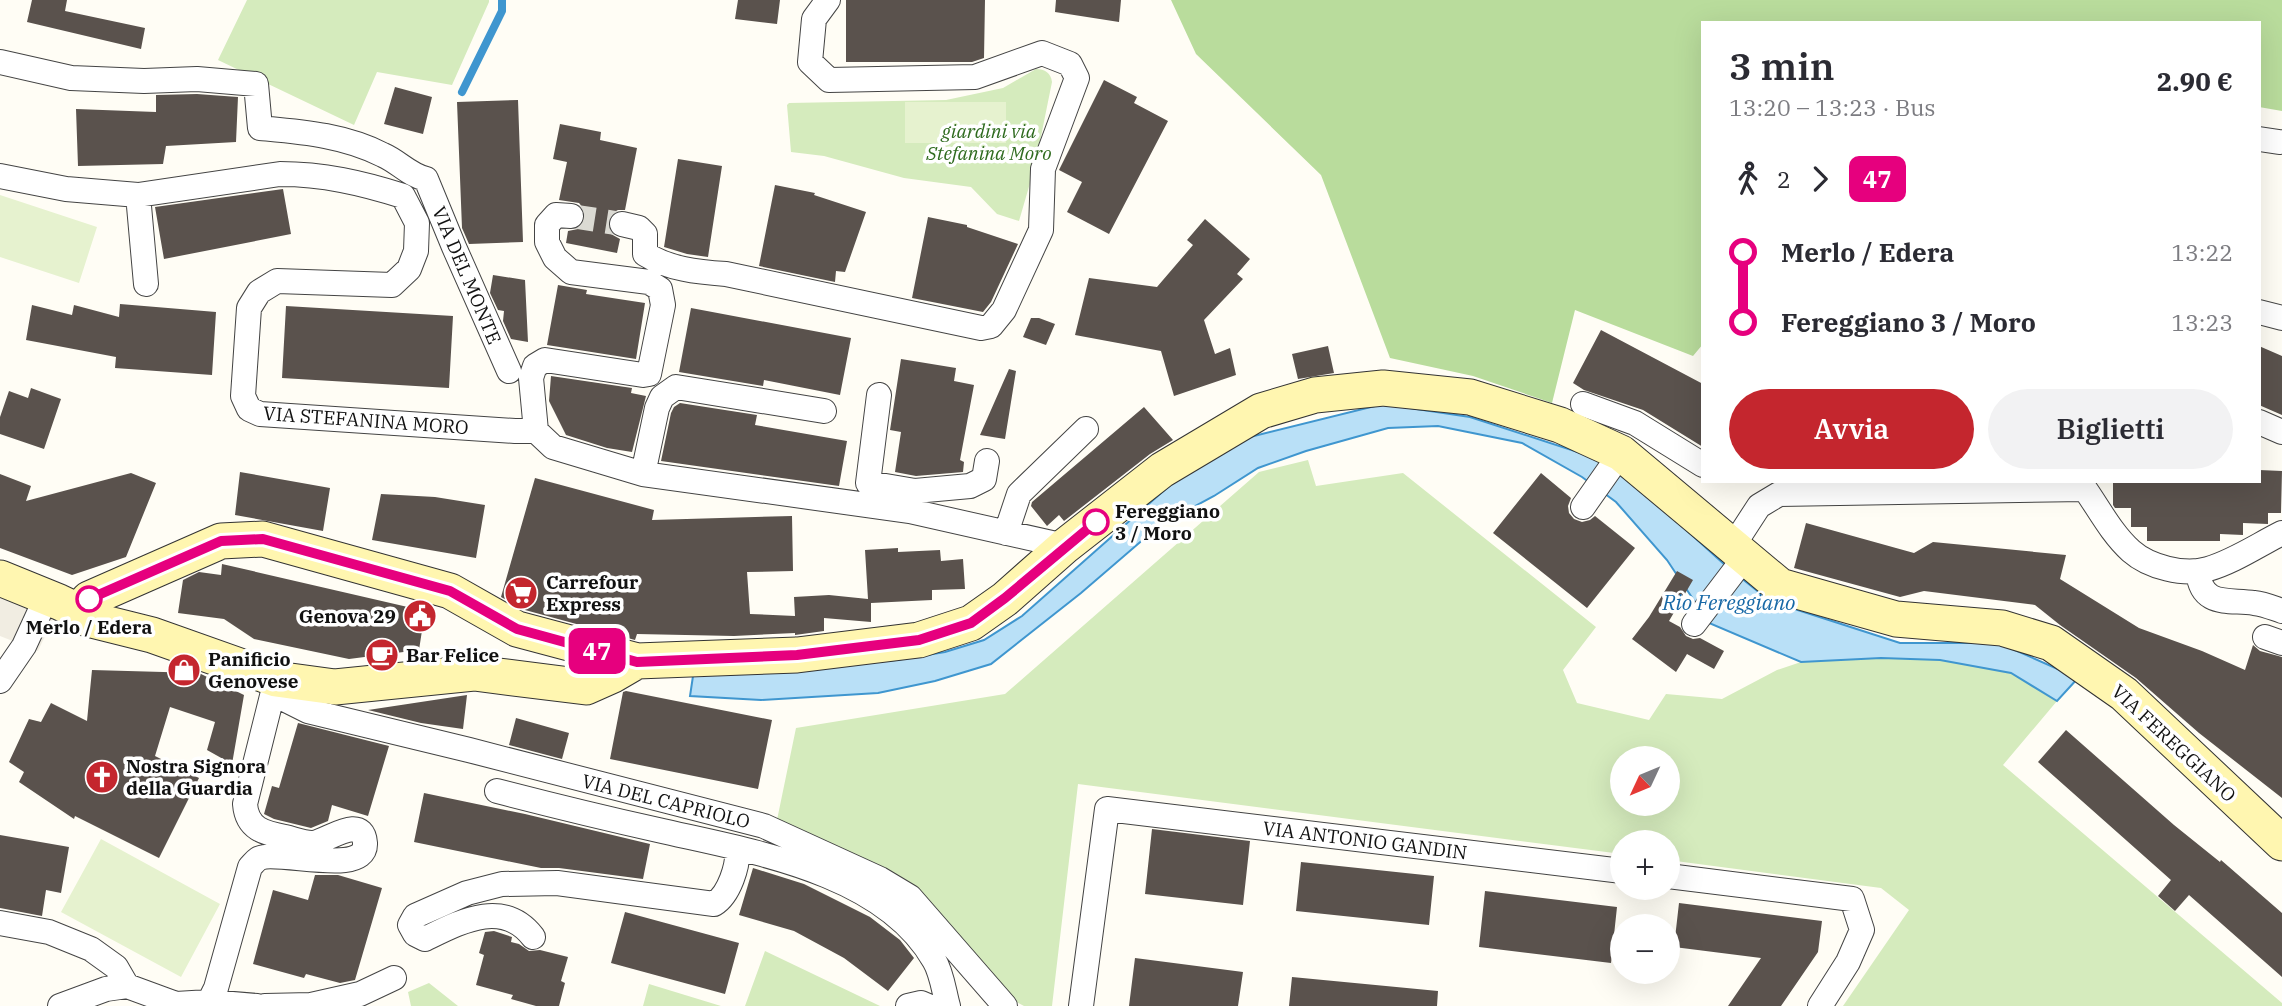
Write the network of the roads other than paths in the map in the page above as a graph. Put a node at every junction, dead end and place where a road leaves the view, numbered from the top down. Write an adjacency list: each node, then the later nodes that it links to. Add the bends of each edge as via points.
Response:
1 (828, 0): 6 (street, via 814,19 810,62 829,80 975,77 1042,53 1070,64 1077,78 1043,169 1041,230 1004,310 991,327 661,264 645,254 646,234)
2 (0, 62): 10 (street, VIA DEL MONTE, via 71,78 256,84 260,128 339,137 385,155 426,179)
3 (0, 176): 4 (street, VIA STEFANINA MORO, via 66,189)
4 (138, 195): 7 (street); 16 (street, VIA STEFANINA MORO, via 300,174 365,184 402,196 417,223 416,251 409,269 392,285 277,281 259,292 249,308 243,396 249,409 260,414)
5 (571, 216): 16 (street, via 556,215 547,225 547,242 555,258 571,272 649,282 660,289 663,305 649,374 545,360 535,366 531,378)
6 (622, 224)
7 (146, 284)
8 (2261, 312): 9 (street)
9 (2282, 317)
10 (509, 371)
11 (879, 395): 24 (street, via 868,483)
12 (1583, 404): 20 (street, via 1635,423)
13 (824, 411): 21 (street, via 676,387 662,397 657,408)
14 (2261, 423): 17 (street)
15 (1086, 429): 25 (street, via 1019,494)
16 (536, 431): 21 (street, via 553,447)
17 (2282, 432)
18 (1617, 458): 23 (street); 27 (street, VIA FEREGGIANO, via 1559,425 1470,397 1382,388 1315,395 1261,411 1162,470); 28 (street, VIA FEREGGIANO)
19 (987, 461): 24 (street, via 984,479)
20 (1701, 464)
21 (643, 474): 24 (street)
22 (1780, 488): 28 (street, via 1759,506); 30 (street, via 2085,489 2132,552 2148,563)
23 (1588, 500)
24 (913, 501): 25 (street)
25 (1006, 533): 27 (street)
26 (2282, 533): 30 (street)
27 (1065, 546): 38 (street, VIA FEREGGIANO, via 971,623 919,640 797,655)
28 (1738, 557): 35 (street); 43 (street, VIA FEREGGIANO, via 1780,586 1896,619 2002,628 2051,643 2124,694)
29 (155, 569): 33 (street, via 89,599); 36 (street, via 134,603); 37 (street, via 221,541 263,539 450,591 517,629)
30 (2198, 571): 34 (street, via 2199,583 2218,600 2258,603)
31 (0, 578): 32 (street, VIA FEREGGIANO)
32 (47, 596): 33 (street, VIA FEREGGIANO); 39 (street, via 24,646)
33 (78, 611): 36 (street, VIA FEREGGIANO, via 88,619)
34 (2282, 611)
35 (1697, 620)
36 (152, 635): 41 (street, VIA FEREGGIANO)
37 (543, 636): 38 (street); 40 (street, via 550,649 549,668)
38 (637, 662): 40 (street, VIA FEREGGIANO, via 586,687)
39 (0, 681)
40 (542, 681): 41 (street, VIA FEREGGIANO, via 474,673 335,687)
41 (275, 686): 51 (street, via 244,804 249,821 262,832 311,843 345,829 356,830 364,847 355,859 258,858 250,867); 58 (street, VIA DEL CAPRIOLO, via 308,711 764,826 880,878 910,897)
42 (497, 791): 44 (street, VIA DEL CAPRIOLO)
43 (2282, 844)
44 (737, 848): 48 (street, VIA DEL CAPRIOLO, via 733,874 722,899 714,904 557,883 502,884 467,893 415,916 411,925 415,934 425,939 477,916 500,916 524,925); 57 (street, VIA DEL CAPRIOLO, via 776,856 858,888 889,911 935,961)
45 (1610, 870): 59 (street, VIA ANTONIO GANDIN, via 1107,809)
46 (1680, 877): 60 (street, via 1852,898 1861,930 1848,962)
47 (0, 923): 50 (street, via 49,932 91,949 116,967)
48 (533, 937)
49 (394, 978): 54 (street, via 360,994 311,1005)
50 (127, 986): 51 (street, via 176,1004); 52 (street)
51 (209, 1002): 53 (street)
52 (60, 1006)
53 (257, 1006)
54 (265, 1006)
55 (908, 1006): 56 (street)
56 (928, 1006)
57 (948, 1006)
58 (1005, 1006)
59 (1081, 1006)
60 (1820, 1006)

